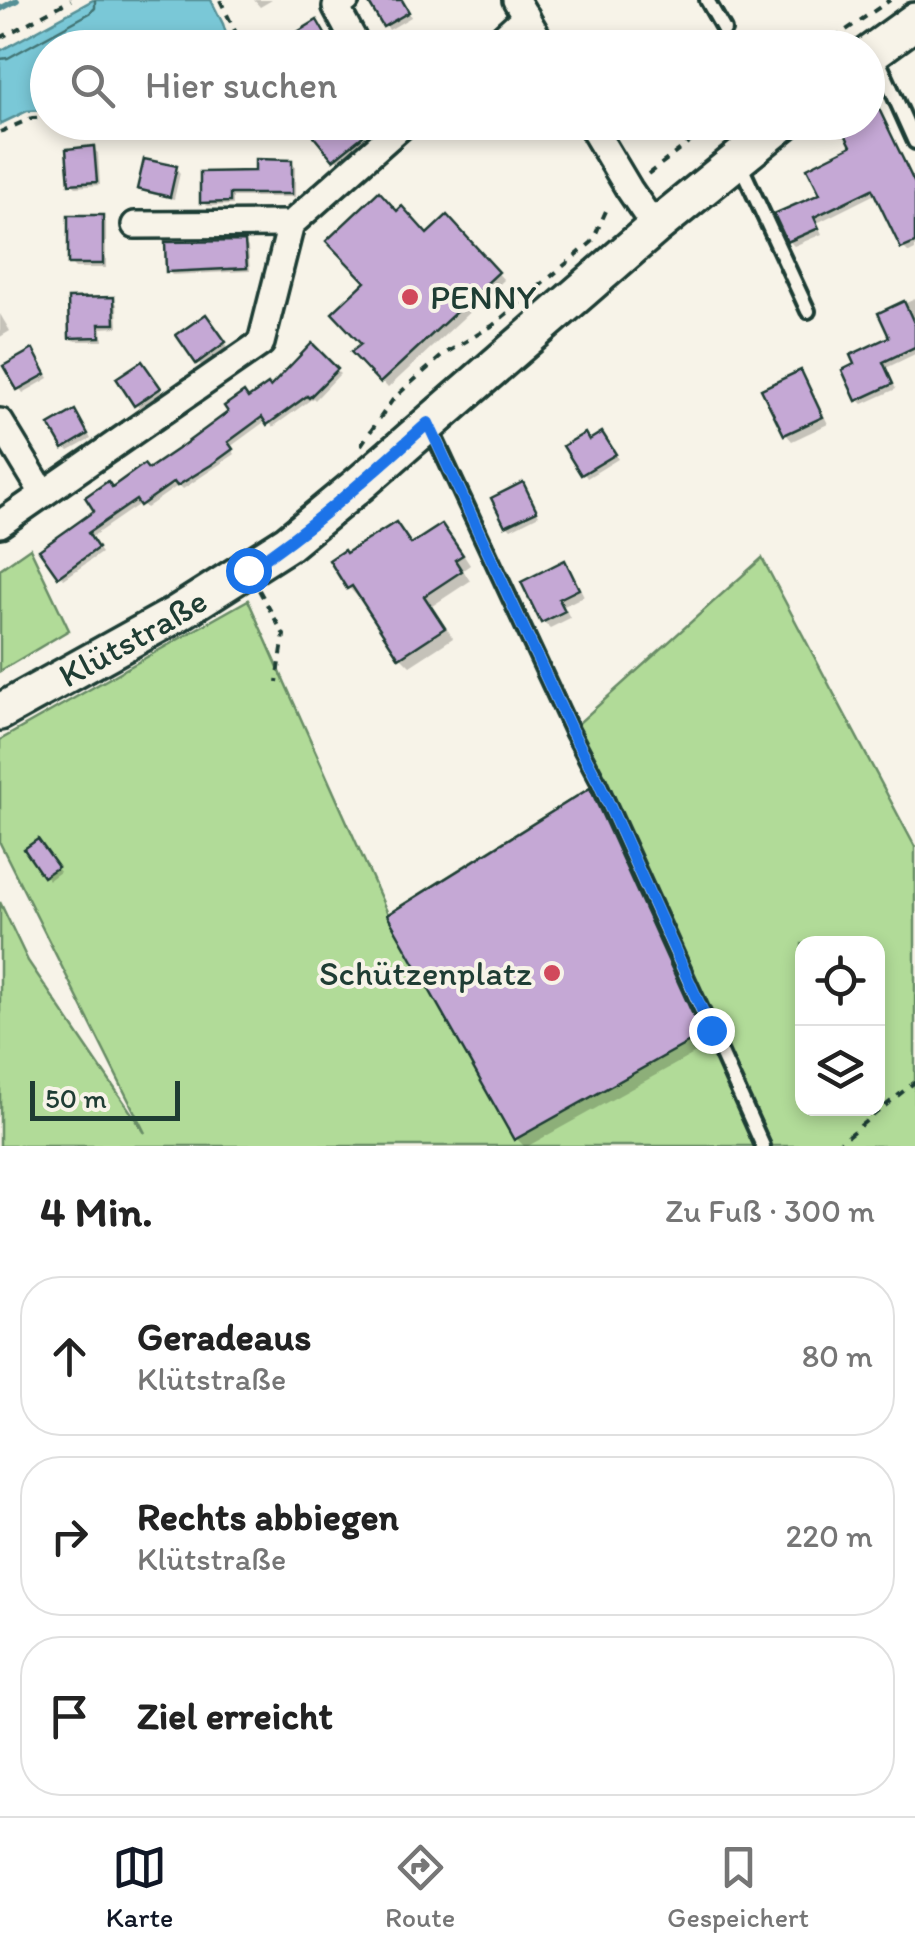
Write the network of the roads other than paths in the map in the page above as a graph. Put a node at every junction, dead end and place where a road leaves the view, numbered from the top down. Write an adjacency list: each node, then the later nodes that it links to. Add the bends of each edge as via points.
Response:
1 (346, 0): 5 (street, via 336,7)
2 (707, 0): 8 (lane)
3 (521, 5): 6 (street); 7 (street)
4 (915, 20): 9 (main road)
5 (348, 30)
6 (503, 30)
7 (534, 30)
8 (724, 30)
9 (885, 42)
10 (885, 81): 14 (lane)
11 (384, 140): 16 (street)
12 (600, 140): 18 (street)
13 (762, 140): 15 (main road, Klütstraße)
14 (915, 142)
15 (738, 159): 18 (main road, Klütstraße); 19 (lane)
16 (291, 224): 17 (street); 22 (street, via 262,343)
17 (136, 225)
18 (656, 227): 21 (main road, Klütstraße)
19 (808, 311)
20 (0, 422): 22 (street)
21 (428, 423): 24 (main road, Klütstraße, via 288,543); 25 (lane)
22 (43, 493): 23 (street)
23 (0, 524)
24 (13, 705)
25 (763, 1146)

